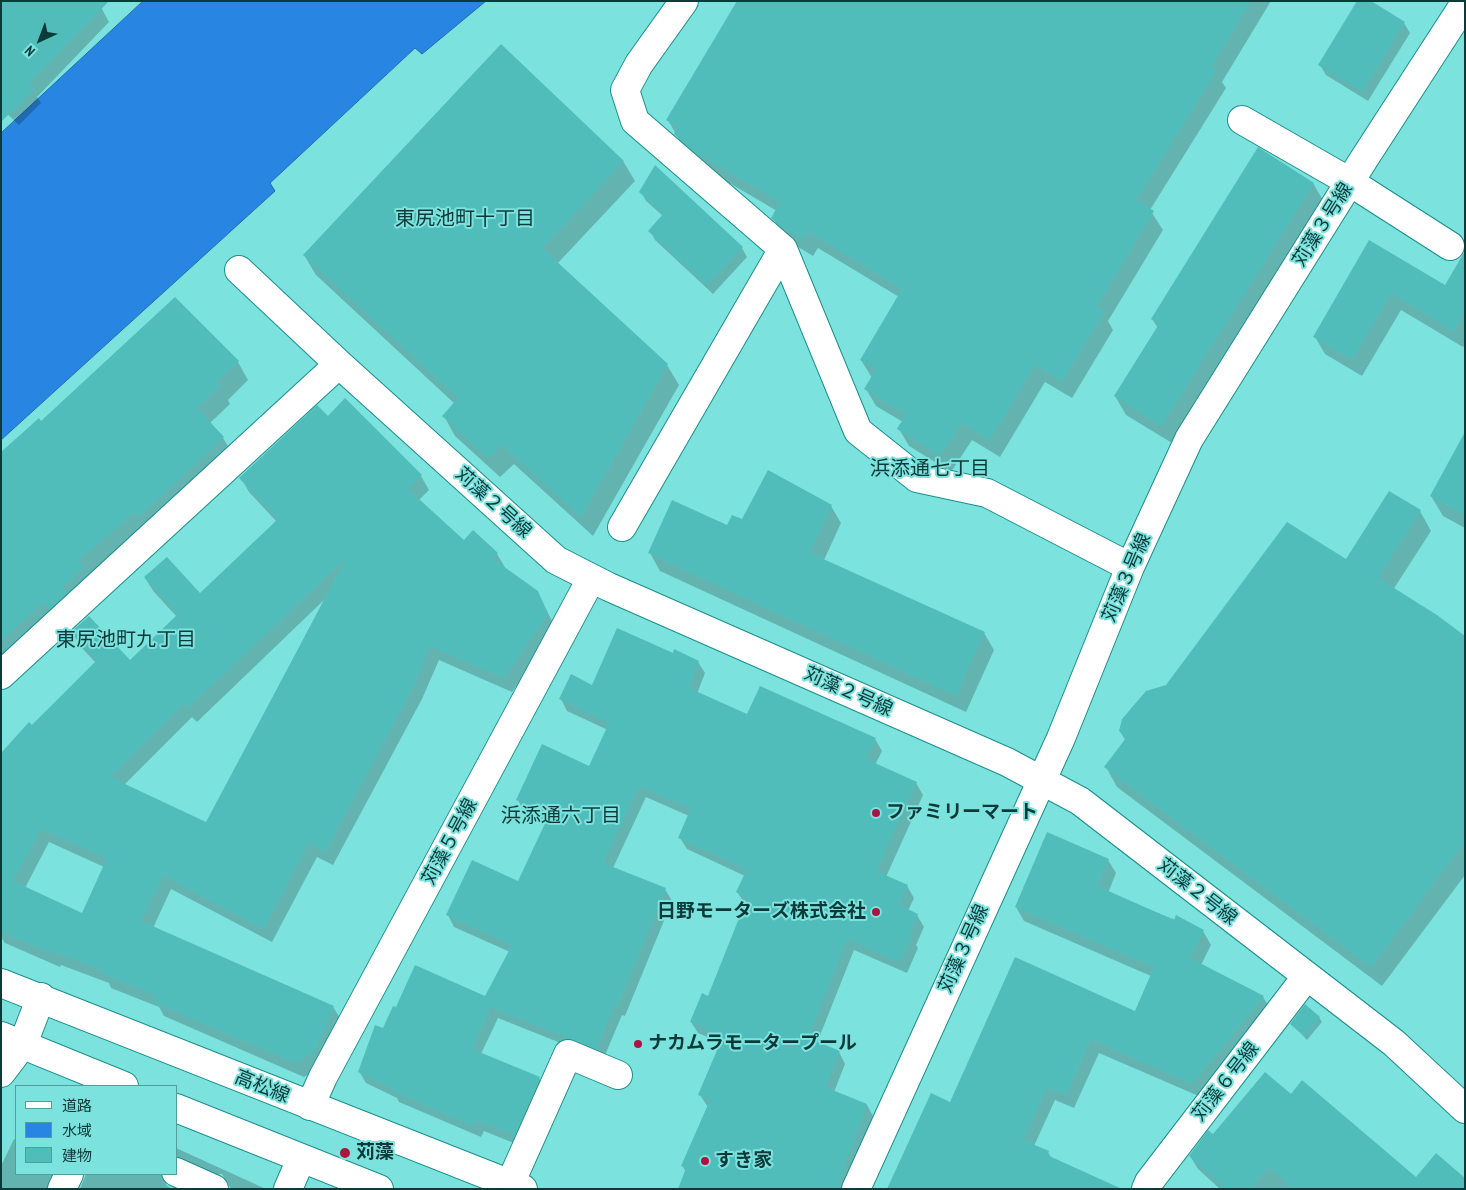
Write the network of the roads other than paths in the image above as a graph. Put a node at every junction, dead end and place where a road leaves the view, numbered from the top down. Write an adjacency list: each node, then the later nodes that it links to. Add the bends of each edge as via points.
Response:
1 (684, 1): 6 (street, via 639,64 625,90 635,121)
2 (1465, 3): 4 (street, 苅藻３号線)
3 (1242, 120): 4 (street)
4 (1350, 182): 5 (street); 10 (street, 苅藻３号線, via 1190,439)
5 (1450, 246)
6 (784, 249): 9 (street); 10 (street, via 858,431 917,478 987,493)
7 (239, 270): 8 (street, 苅藻２号線)
8 (339, 364): 11 (street, 苅藻２号線, via 556,560); 12 (street)
9 (622, 527)
10 (1130, 568): 13 (street, 苅藻３号線)
11 (591, 579): 13 (street, 苅藻２号線); 21 (street, 苅藻５号線)
12 (1, 675)
13 (1042, 779): 14 (street, 苅藻２号線, via 1080,801); 32 (street, 苅藻３号線)
14 (1307, 976): 23 (street, 苅藻２号線, via 1394,1043); 33 (street, 苅藻６号線)
15 (1, 983): 16 (street, 高松線)
16 (41, 997): 17 (street); 21 (street, 高松線)
17 (12, 1040): 18 (street); 20 (street)
18 (1, 1073)
19 (618, 1075): 27 (street, via 568,1054 529,1142)
20 (122, 1085)
21 (310, 1106): 27 (street, 高松線)
22 (178, 1109): 24 (street)
23 (1465, 1109)
24 (301, 1159): 30 (street); 31 (street)
25 (178, 1173): 29 (street)
26 (69, 1175): 28 (street)
27 (517, 1186)
28 (62, 1189)
29 (214, 1189)
30 (288, 1189)
31 (379, 1189)
32 (856, 1189)
33 (1146, 1189)

